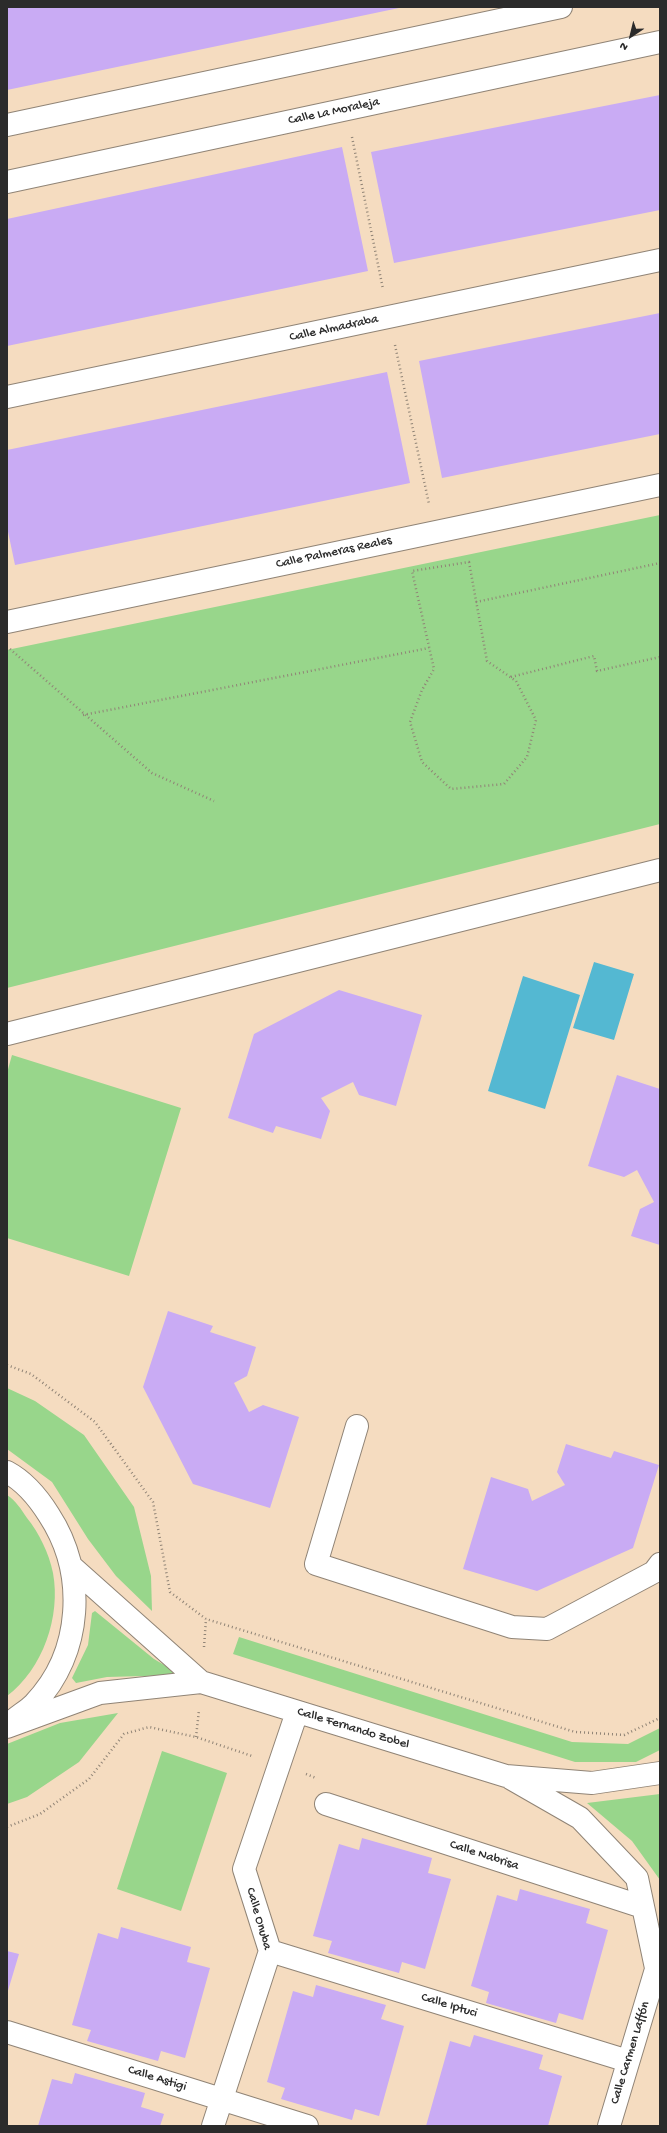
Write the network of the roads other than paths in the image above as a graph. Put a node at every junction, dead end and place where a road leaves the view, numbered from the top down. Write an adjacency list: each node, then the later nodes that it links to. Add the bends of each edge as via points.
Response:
1 (561, 7): 3 (street)
2 (660, 42): 4 (street, Calle La Moraleja)
3 (7, 125)
4 (7, 182)
5 (660, 260): 6 (street, Calle Almadraba)
6 (7, 397)
7 (660, 485): 8 (street, Calle Palmeras Reales)
8 (7, 622)
9 (660, 870): 10 (street)
10 (7, 1034)
11 (357, 1426): 13 (street, via 316,1564 512,1627 547,1629 654,1572)
12 (7, 1472): 14 (street, via 39,1500 60,1531)
13 (660, 1564)
14 (72, 1566): 15 (street, Calle Fernando Zobel); 17 (street, via 76,1603 70,1640 56,1674 34,1704)
15 (201, 1682): 16 (street, Calle Fernando Zobel); 17 (street, Calle Fernando Zobel, via 100,1693)
16 (297, 1712): 19 (street, Calle Fernando Zobel); 22 (street, Calle Onuba, via 244,1869)
17 (7, 1726)
18 (660, 1773): 19 (street, via 592,1783)
19 (506, 1776): 21 (street, via 580,1818 637,1878)
20 (326, 1804): 21 (street, Calle Nabrisa)
21 (643, 1907): 23 (street)
22 (270, 1951): 25 (street, Calle Iptuci); 26 (street, Calle Onuba)
23 (658, 1962): 25 (street, Calle Carmen Laffón)
24 (7, 2032): 26 (street, Calle Astigi)
25 (628, 2061): 29 (street, Calle Carmen Laffón)
26 (221, 2099): 27 (street, Calle Onuba); 28 (street, Calle Astigi)
27 (213, 2126)
28 (307, 2126)
29 (609, 2126)

